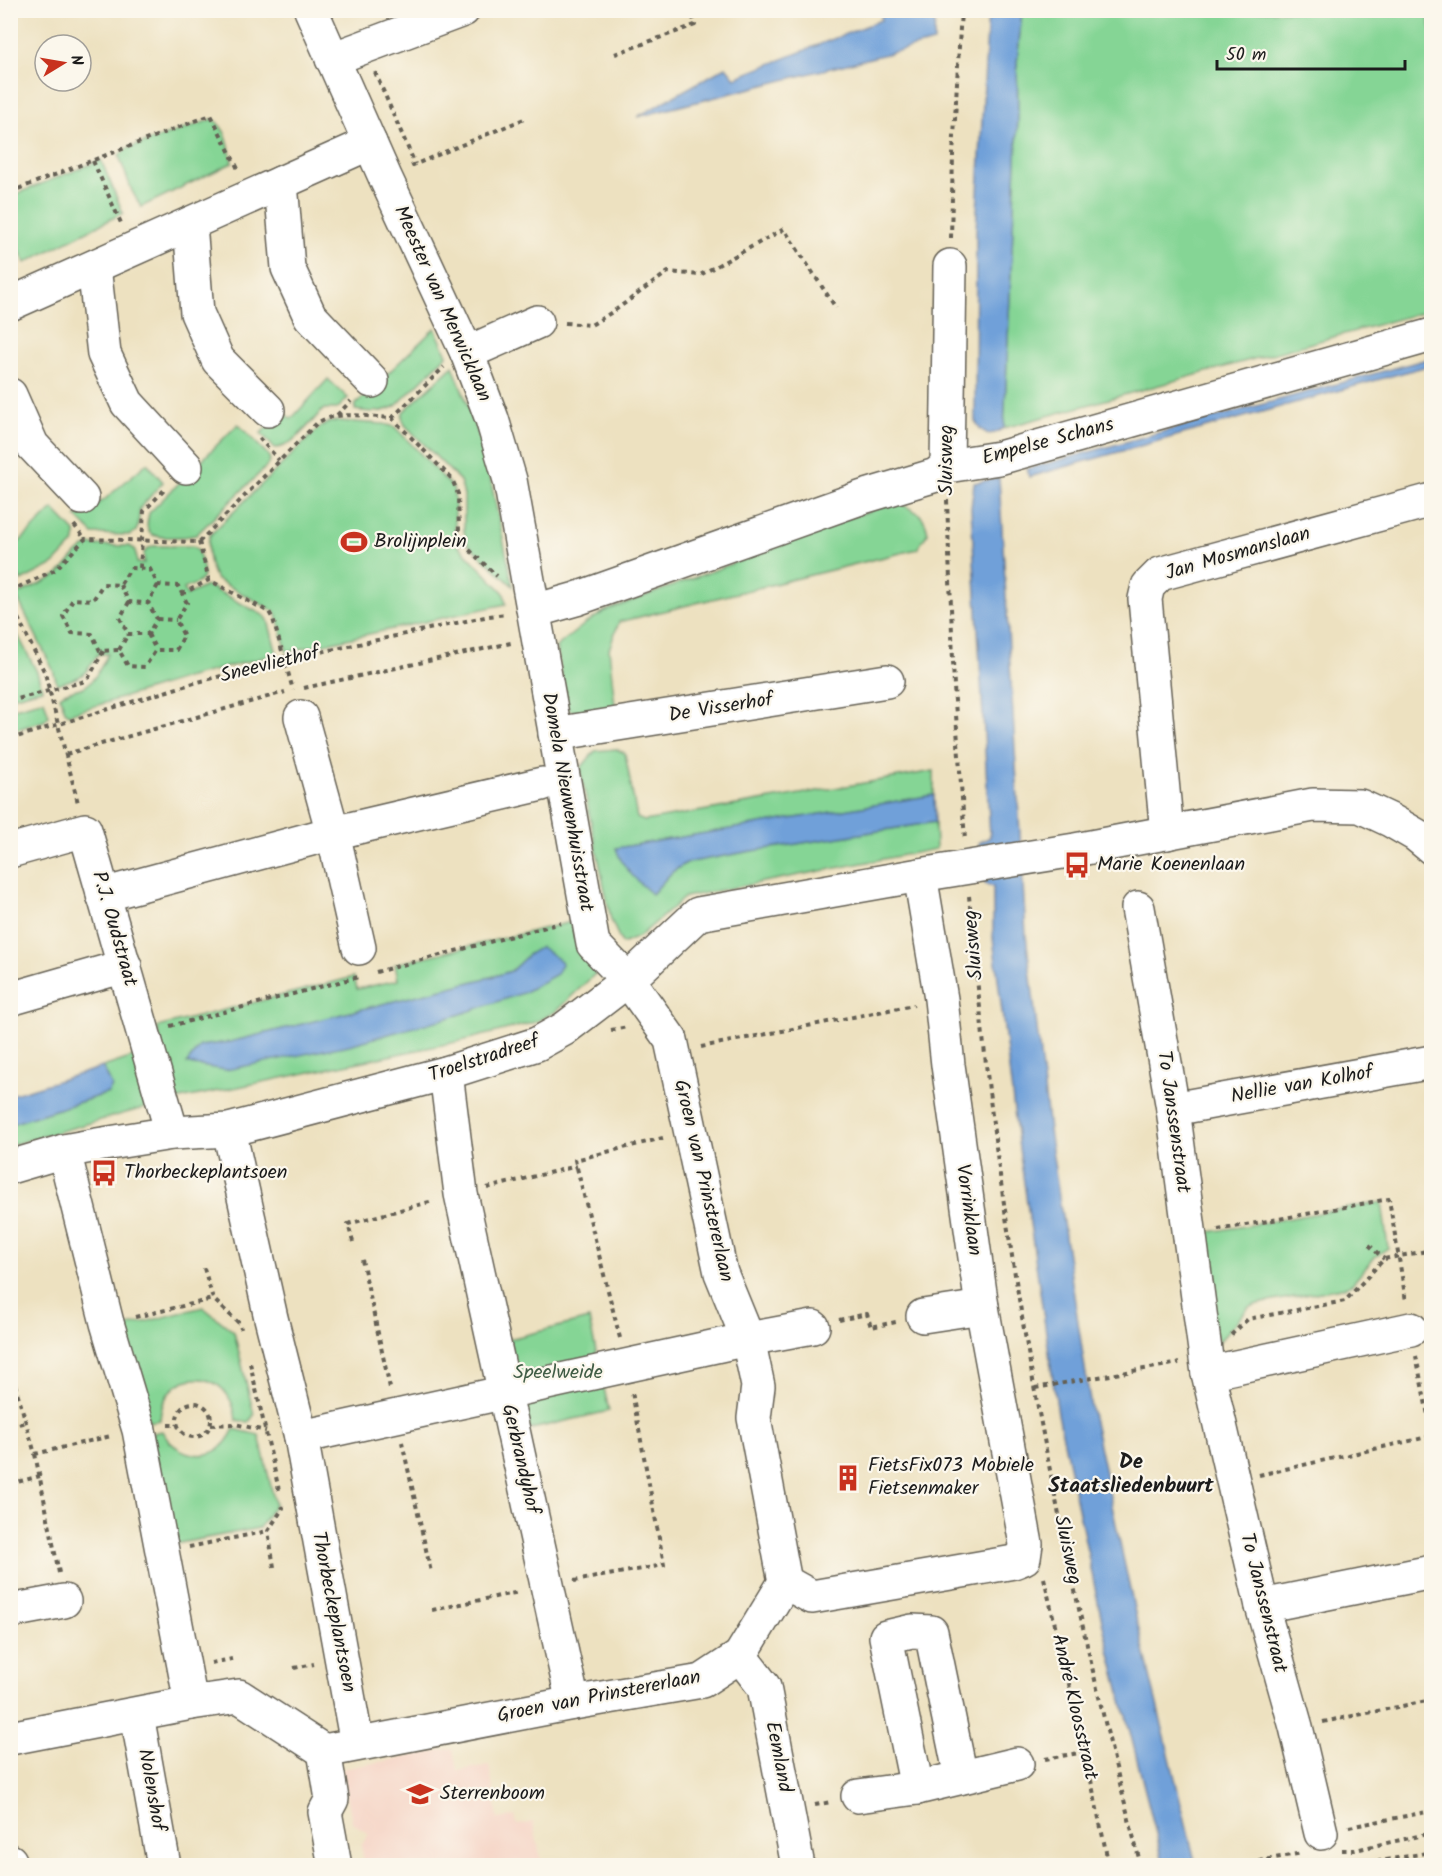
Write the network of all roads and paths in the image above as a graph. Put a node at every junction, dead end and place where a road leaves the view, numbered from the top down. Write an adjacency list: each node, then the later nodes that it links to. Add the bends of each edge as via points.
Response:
1 (311, 10): 7 (street, Meester van Merwicklaan)
2 (463, 10): 5 (street)
3 (691, 10): 6 (path, via 695,25)
4 (961, 10): 18 (path)
5 (364, 47): 7 (street); 11 (path)
6 (615, 54)
7 (332, 59): 9 (street, Meester van Merwicklaan)
8 (524, 119): 11 (path)
9 (370, 143): 12 (street, Meester van Merwicklaan); 13 (street)
10 (93, 161): 14 (path); 15 (path, via 211,115); 17 (path)
11 (415, 164): 12 (path)
12 (385, 177): 24 (street, Meester van Merwicklaan)
13 (281, 183): 15 (street); 25 (street, via 288,268 310,316)
14 (10, 192)
15 (252, 196): 16 (street)
16 (190, 224): 17 (street); 29 (street, via 196,313 218,360)
17 (134, 249): 19 (street)
18 (950, 266): 31 (street, Sluisweg)
19 (94, 267): 20 (street); 32 (street, via 104,354 127,403)
20 (10, 304)
21 (836, 308): 22 (path, via 784,229 700,275 668,272 591,325)
22 (537, 322): 24 (street)
23 (1431, 335): 31 (street, Empelse Schans, via 999,458)
24 (467, 353): 28 (path, via 453,359); 49 (street, Meester van Merwicklaan, via 510,480)
25 (361, 392): 27 (path)
26 (10, 395): 35 (street, via 32,445)
27 (337, 415): 28 (path); 30 (path, via 317,423)
28 (392, 418): 41 (path, via 452,479 458,494 463,544)
29 (265, 425): 30 (path)
30 (279, 460): 38 (path)
31 (947, 466): 49 (street, Empelse Schans, via 936,475); 72 (path, Sluisweg, via 954,676)
32 (186, 467)
33 (162, 492): 37 (path, via 144,511)
34 (1431, 500): 70 (street, Jan Mosmanslaan, via 1160,574 1148,586 1145,599)
35 (78, 512): 36 (path)
36 (85, 539): 37 (path); 44 (path, via 55,570)
37 (141, 541): 38 (path); 39 (path)
38 (199, 542): 40 (path)
39 (140, 568): 42 (path, via 131,568); 43 (path, via 150,569)
40 (209, 580): 45 (path); 57 (path, via 269,612)
41 (502, 581)
42 (120, 585): 47 (path); 54 (path, via 103,584 93,600 74,600 63,616 72,633 92,634 100,651)
43 (158, 585): 45 (path, via 178,586); 48 (path)
44 (10, 591)
45 (182, 594): 51 (path, via 187,603)
46 (10, 602): 60 (path, via 45,673)
47 (129, 602): 48 (path); 52 (path, via 120,618)
48 (148, 603): 50 (path)
49 (534, 611): 57 (path, Sneevliethof, via 489,616); 64 (street, Domela Nieuwenhuisstraat)
50 (157, 619): 51 (path); 53 (path)
51 (176, 620): 56 (path, via 184,636 176,650)
52 (128, 634): 53 (path); 55 (path)
53 (148, 634): 56 (path)
54 (104, 650): 55 (path); 60 (path, via 89,677)
55 (119, 650): 56 (path, via 128,666 145,667)
56 (156, 650)
57 (284, 660): 58 (path); 63 (path, Sneevliethof)
58 (290, 680)
59 (888, 681): 64 (street, De Visserhof)
60 (50, 692): 61 (path); 63 (path)
61 (10, 701)
62 (301, 717): 69 (street)
63 (59, 725): 65 (path, Sneevliethof); 67 (path)
64 (555, 734): 78 (street, Domela Nieuwenhuisstraat, via 593,944)
65 (10, 739)
66 (543, 784): 69 (street)
67 (85, 830): 71 (street); 74 (street, P.J. Oudstraat)
68 (1426, 832): 70 (street, via 1360,806 1313,805)
69 (333, 833): 74 (street); 76 (street)
70 (1167, 833): 72 (street)
71 (10, 851)
72 (973, 867): 73 (street); 106 (path, Sluisweg, via 974,957 997,1148)
73 (920, 875): 78 (street, Troelstradreef, via 698,914); 80 (street, Vorrinklaan)
74 (103, 895): 77 (street, P.J. Oudstraat)
75 (1138, 908): 84 (street, To Janssenstraat)
76 (359, 948)
77 (125, 966): 79 (street); 86 (street, P.J. Oudstraat)
78 (628, 980): 81 (street, Groen van Prinstererlaan, via 671,1040); 83 (street, Troelstradreef, via 564,1029 537,1044)
79 (10, 999)
80 (941, 999): 81 (path); 96 (street, Vorrinklaan)
81 (673, 1053): 102 (street, Groen van Prinstererlaan, via 721,1274)
82 (1431, 1062): 84 (street, Nellie van Kolhof)
83 (446, 1073): 85 (street, Troelstradreef); 107 (street, Gerbrandyhof, via 461,1194)
84 (1173, 1109): 89 (street, To Janssenstraat)
85 (229, 1130): 86 (street, Troelstradreef); 115 (street, Thorbeckeplantsoen)
86 (172, 1133): 87 (street, Troelstradreef)
87 (64, 1151): 88 (street, Troelstradreef); 98 (street)
88 (10, 1167)
89 (1189, 1235): 92 (path, via 1389,1199); 104 (street, To Janssenstraat)
90 (1369, 1245): 93 (path)
91 (1431, 1250): 92 (path)
92 (1398, 1256): 93 (path); 100 (path)
93 (1384, 1259): 104 (path, via 1345,1301 1248,1319)
94 (204, 1268): 95 (path)
95 (213, 1299): 98 (path); 101 (path, via 240,1324)
96 (982, 1307): 97 (street); 121 (street, Vorrinklaan)
97 (923, 1316): 99 (path, via 871,1327 867,1314)
98 (107, 1323): 112 (street)
99 (813, 1327): 102 (street)
100 (1411, 1329): 104 (street); 114 (path)
101 (243, 1335)
102 (748, 1339): 107 (street); 126 (street, Groen van Prinstererlaan, via 758,1386 754,1418)
103 (248, 1356): 113 (path)
104 (1206, 1366): 106 (path, via 1109,1375); 118 (street, To Janssenstraat)
105 (10, 1367): 108 (path)
106 (1035, 1388): 155 (path, Sluisweg, via 1098,1692)
107 (505, 1393): 115 (street); 134 (street, Gerbrandyhof)
108 (26, 1422): 111 (path); 116 (path)
109 (178, 1425): 110 (path, via 185,1435 192,1437 204,1434); 110 (path, via 178,1414 194,1403 206,1408); 112 (path)
110 (211, 1425): 113 (path, via 235,1424)
111 (10, 1426)
112 (139, 1430): 116 (path); 122 (street)
113 (267, 1431): 120 (path, via 282,1508)
114 (1431, 1436): 118 (path)
115 (301, 1437): 138 (street, Thorbeckeplantsoen)
116 (35, 1454): 117 (path)
117 (40, 1476): 119 (path); 127 (path)
118 (1233, 1480): 128 (street, To Janssenstraat)
119 (10, 1484)
120 (268, 1531): 122 (path); 123 (path)
121 (1025, 1551): 125 (street, via 1014,1562); 140 (path, André Kloosstraat, via 1043,1570)
122 (162, 1552): 133 (street)
123 (274, 1567)
124 (1431, 1572): 128 (street)
125 (901, 1581): 126 (street, via 812,1597); 130 (street)
126 (785, 1582): 131 (street, Groen van Prinstererlaan)
127 (64, 1601): 129 (street)
128 (1262, 1605): 136 (street, To Janssenstraat)
129 (10, 1611)
130 (912, 1631): 142 (street, via 931,1632); 143 (street, via 886,1637)
131 (740, 1656): 134 (street, Groen van Prinstererlaan, via 702,1681); 146 (street, Eemland, via 764,1687)
132 (1431, 1700): 136 (path)
133 (190, 1703): 135 (street); 139 (street, via 238,1696)
134 (573, 1703): 138 (street, Groen van Prinstererlaan)
135 (137, 1715): 137 (street); 151 (street, Nolenshof)
136 (1296, 1727): 147 (street, To Janssenstraat)
137 (10, 1738)
138 (357, 1744): 139 (street, Groen van Prinstererlaan)
139 (324, 1751): 152 (street, via 332,1799 325,1812)
140 (1085, 1752): 141 (path); 154 (path, André Kloosstraat)
141 (1017, 1764): 142 (street)
142 (961, 1777): 143 (street)
143 (917, 1788): 144 (street)
144 (858, 1796): 146 (path)
145 (1431, 1810): 147 (path)
146 (788, 1811): 153 (street, Eemland)
147 (1321, 1833)
148 (1431, 1852): 156 (path)
149 (10, 1861): 150 (street)
150 (11, 1866)
151 (164, 1866)
152 (335, 1866)
153 (798, 1866)
154 (1109, 1866)
155 (1141, 1866)
156 (1350, 1866)

